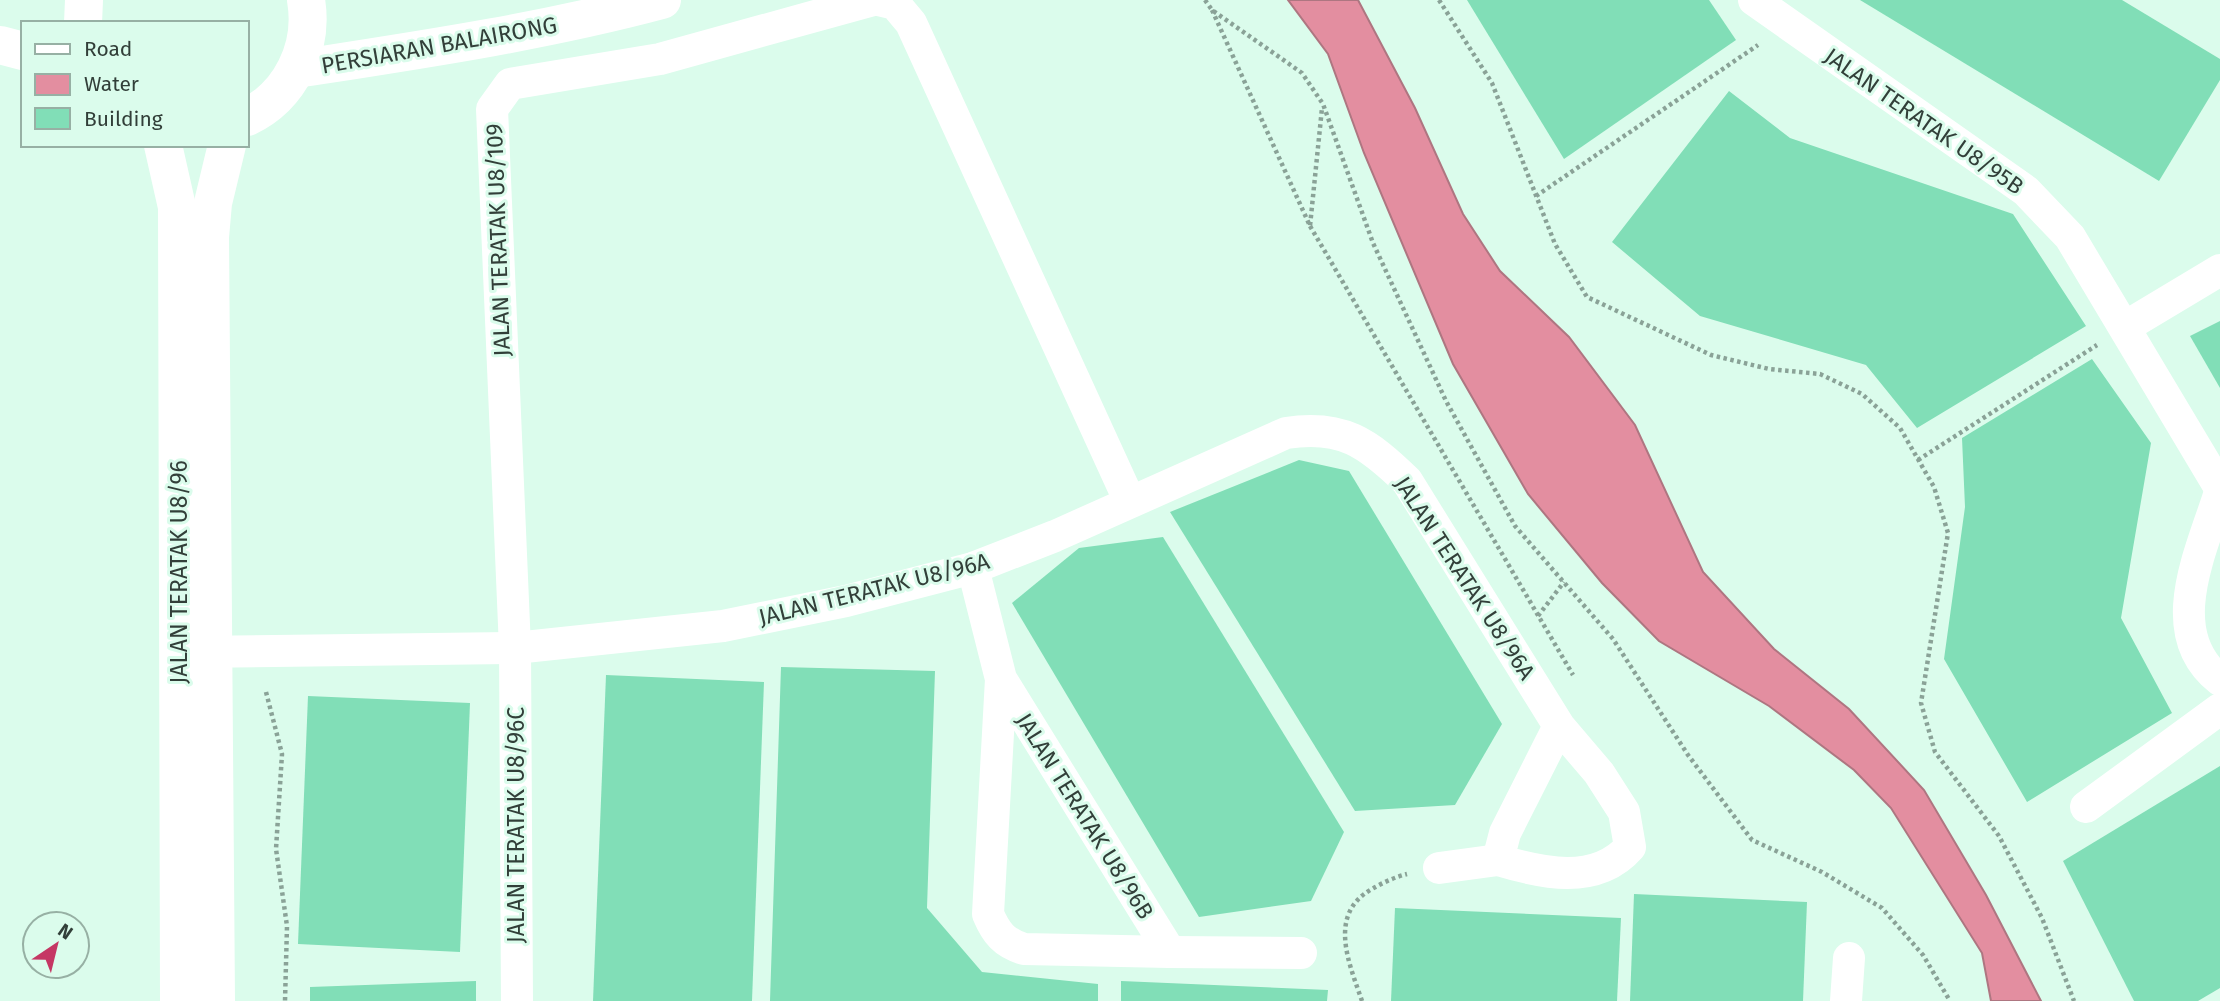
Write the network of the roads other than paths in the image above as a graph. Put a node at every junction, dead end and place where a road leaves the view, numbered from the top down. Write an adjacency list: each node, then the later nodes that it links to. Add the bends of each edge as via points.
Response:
1 (84, 0): 6 (street)
2 (306, 0): 9 (street, via 306,42)
3 (662, 0): 9 (street, PERSIARAN BALAIRONG, via 469,43)
4 (1754, 0): 14 (street, JALAN TERATAK U8/95B, via 2026,191 2070,237)
5 (882, 1): 16 (street, via 911,23); 18 (street, JALAN TERATAK U8/109, via 660,60 510,84 492,108)
6 (83, 21)
7 (0, 45): 8 (street)
8 (21, 50)
9 (297, 69): 10 (street, via 280,93)
10 (248, 116)
11 (163, 147): 19 (street, JALAN TERATAK U8/96, via 177,207)
12 (227, 147): 19 (street, JALAN TERATAK U8/96, via 211,237)
13 (2220, 270): 14 (street)
14 (2125, 327): 15 (street, JALAN TERATAK U8/95B)
15 (2220, 490): 21 (street, JALAN TERATAK U8/95B, via 2191,583 2189,623 2191,642)
16 (1130, 502): 17 (street, JALAN TERATAK U8/96A); 23 (street, JALAN TERATAK U8/96A, via 1286,433 1311,429 1340,432 1377,452 1408,481)
17 (973, 568): 18 (street, JALAN TERATAK U8/96A, via 723,626); 20 (street, JALAN TERATAK U8/96B)
18 (515, 648): 19 (street, JALAN TERATAK U8/96A); 32 (street, JALAN TERATAK U8/96C)
19 (195, 652): 30 (street, JALAN TERATAK U8/96); 31 (street, JALAN TERATAK U8/96)
20 (1001, 679): 27 (street, JALAN TERATAK U8/96B); 27 (street, JALAN TERATAK U8/96B, via 988,915 995,929 1003,939 1024,948)
21 (2220, 680)
22 (2220, 709): 24 (street)
23 (1559, 726): 25 (street, via 1505,833); 25 (street, JALAN TERATAK U8/96A, via 1599,773 1624,812 1629,847 1611,865 1566,874)
24 (2086, 807)
25 (1498, 860): 26 (street, JALAN TERATAK U8/96A)
26 (1438, 868)
27 (1170, 952): 28 (street, JALAN TERATAK U8/96B)
28 (1301, 953)
29 (1849, 958): 33 (street)
30 (179, 1001)
31 (216, 1001)
32 (517, 1001)
33 (1846, 1001)

